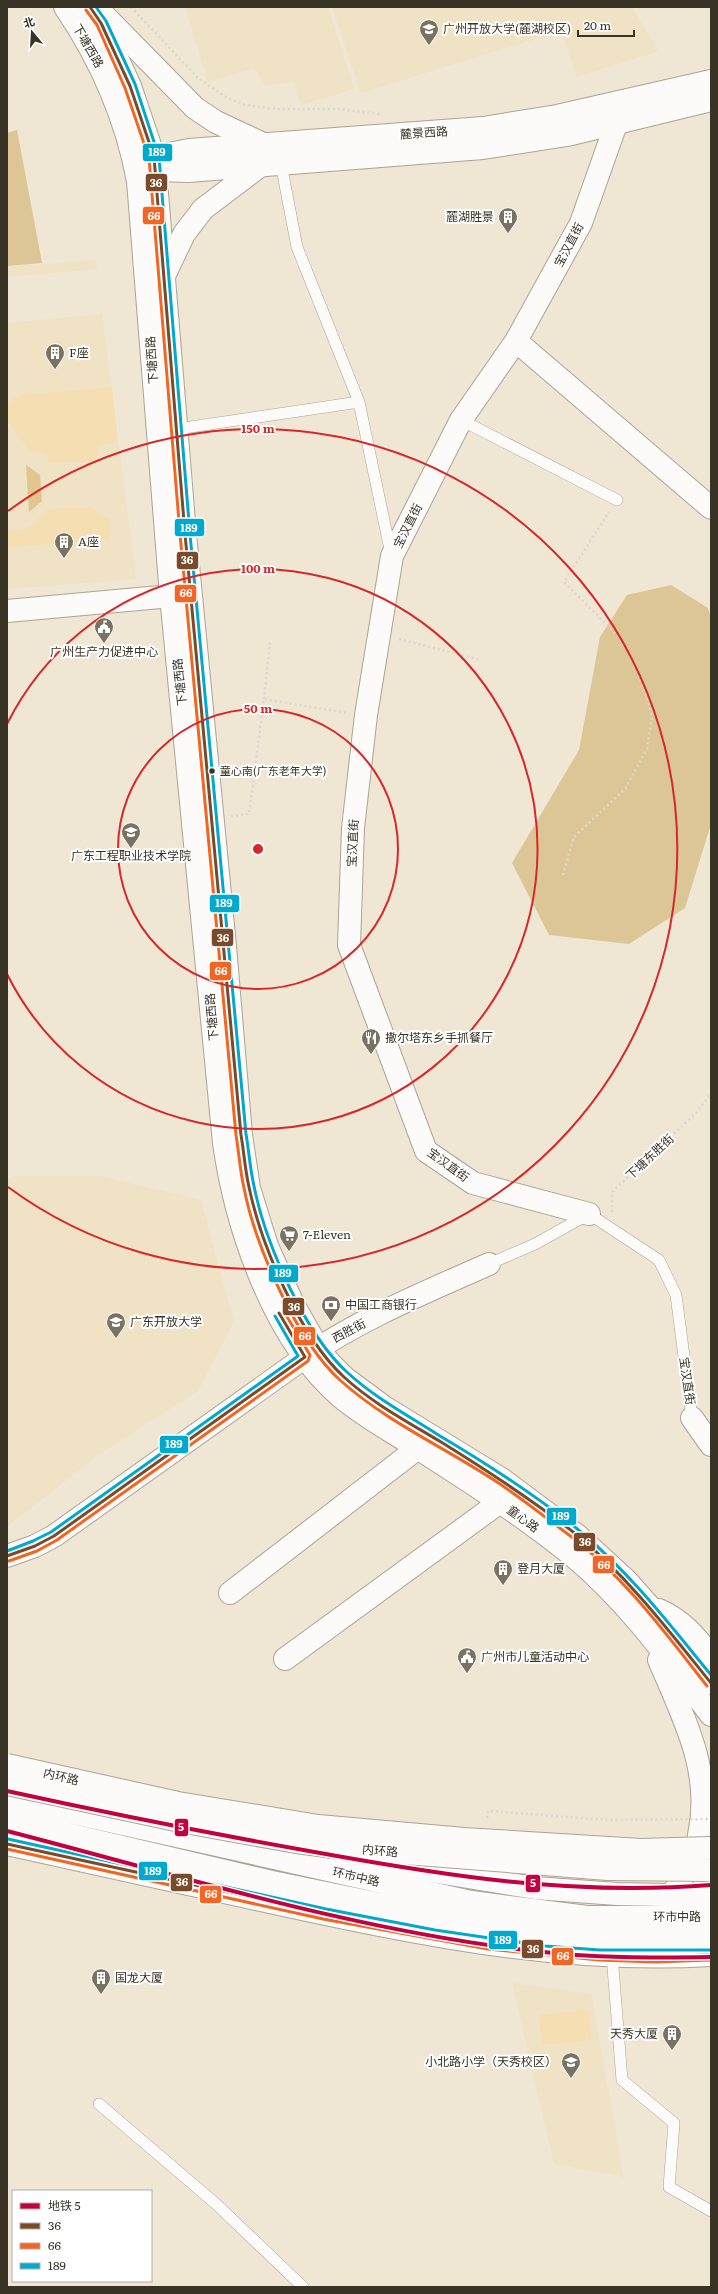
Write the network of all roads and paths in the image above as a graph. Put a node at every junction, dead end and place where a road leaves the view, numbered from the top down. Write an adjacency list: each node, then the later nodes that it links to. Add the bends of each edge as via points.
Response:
1 (64, 7): 10 (main road, 下塘西路, via 90,47 114,95 126,129)
2 (90, 7): 10 (main road, 下塘西路, via 101,23 130,86)
3 (96, 7): 9 (main road, via 195,108 232,131)
4 (131, 7): 7 (path, via 197,77 232,100 245,105 276,109 338,108)
5 (711, 81): 9 (main road, 麓景西路, via 588,110 506,125 456,131)
6 (711, 100): 8 (main road, 麓景西路)
7 (388, 115)
8 (616, 124): 11 (main road, 麓景西路, via 567,135 483,148); 14 (main road, 宝汉直街, via 581,223)
9 (264, 144): 10 (main road, 麓景西路, via 190,150)
10 (148, 164): 12 (main road, 麓景西路, via 180,171); 13 (main road, 下塘西路); 21 (main road, 下塘西路, via 142,217)
11 (281, 164): 12 (main road, 麓景西路); 15 (lane, via 297,247)
12 (260, 166): 13 (main road, via 203,209 184,234)
13 (164, 276): 17 (main road, 下塘西路)
14 (516, 341): 16 (main road, 宝汉直街); 19 (main road)
15 (359, 402): 17 (lane); 20 (lane)
16 (462, 420): 18 (lane); 20 (main road, 宝汉直街)
17 (177, 429): 28 (main road, 下塘西路)
18 (617, 500): 29 (path, via 564,582 618,636 631,656 652,716 647,750 625,788 574,836)
19 (711, 508)
20 (392, 556): 23 (main road, 宝汉直街)
21 (171, 596): 22 (main road); 34 (main road, 下塘西路, via 228,1173 253,1259 278,1312)
22 (7, 611)
23 (379, 634): 25 (path); 31 (main road, 宝汉直街, via 352,828 349,945 426,1151 473,1183)
24 (270, 643): 26 (path)
25 (481, 660)
26 (264, 699): 27 (path); 28 (path, via 249,814)
27 (333, 711)
28 (213, 819): 34 (main road, 下塘西路, via 241,1135 249,1188 274,1265 293,1304)
29 (563, 875)
30 (711, 1094): 32 (path, 下塘东胜街, via 696,1113 612,1192)
31 (589, 1214): 32 (lane, 宝汉直街); 33 (lane, 西胜街, via 535,1244)
32 (612, 1229): 35 (lane, 宝汉直街, via 659,1260 676,1295)
33 (489, 1264): 34 (main road, 西胜街, via 416,1296)
34 (311, 1353): 37 (main road, 童心路, via 326,1383 342,1398); 39 (main road, 西胜街, via 54,1536); 41 (main road, 童心路, via 363,1392 503,1480 555,1518 605,1560)
35 (692, 1418): 36 (main road, 宝汉直街)
36 (711, 1445)
37 (418, 1448): 38 (main road, 童心路); 40 (main road)
38 (500, 1502): 41 (main road, 童心路, via 572,1556 618,1598); 43 (main road)
39 (7, 1556)
40 (230, 1593)
41 (648, 1617): 42 (main road, via 678,1620); 44 (main road, 童心路); 45 (main road, 童心路); 62 (main road, via 697,1757 704,1788 703,1819 695,1855)
42 (711, 1656)
43 (284, 1659)
44 (711, 1683)
45 (711, 1715)
46 (7, 1765): 56 (main road, 内环路, bridge, via 178,1803 318,1826 448,1838 626,1849)
47 (7, 1775): 49 (main road)
48 (7, 1784): 59 (main road, 内环路, bridge, via 184,1822 342,1848 608,1869)
49 (54, 1785): 51 (main road); 58 (main road, via 280,1832)
50 (7, 1798): 51 (main road, 环市中路)
51 (78, 1815): 57 (main road, 环市中路)
52 (487, 1818): 53 (path, bridge, via 488,1811 609,1820)
53 (711, 1819)
54 (7, 1820): 60 (main road, 环市中路)
55 (7, 1844): 61 (main road)
56 (711, 1848)
57 (233, 1850): 58 (main road); 65 (main road, 环市中路)
58 (318, 1852): 62 (main road, 环市中路, via 535,1888)
59 (711, 1870)
60 (310, 1890): 61 (main road); 65 (main road, 环市中路, via 468,1922 541,1931)
61 (230, 1893): 68 (main road, via 466,1941 556,1953)
62 (671, 1896): 63 (main road, 环市中路)
63 (708, 1898)
64 (711, 1917): 65 (main road, 环市中路)
65 (586, 1925): 66 (main road, 环市中路)
66 (711, 1937)
67 (706, 1953): 68 (main road)
68 (612, 1955): 70 (lane, via 622,2080 674,2123 669,2187)
69 (99, 2104): 71 (lane, via 215,2203)
70 (711, 2211)
71 (303, 2287)

